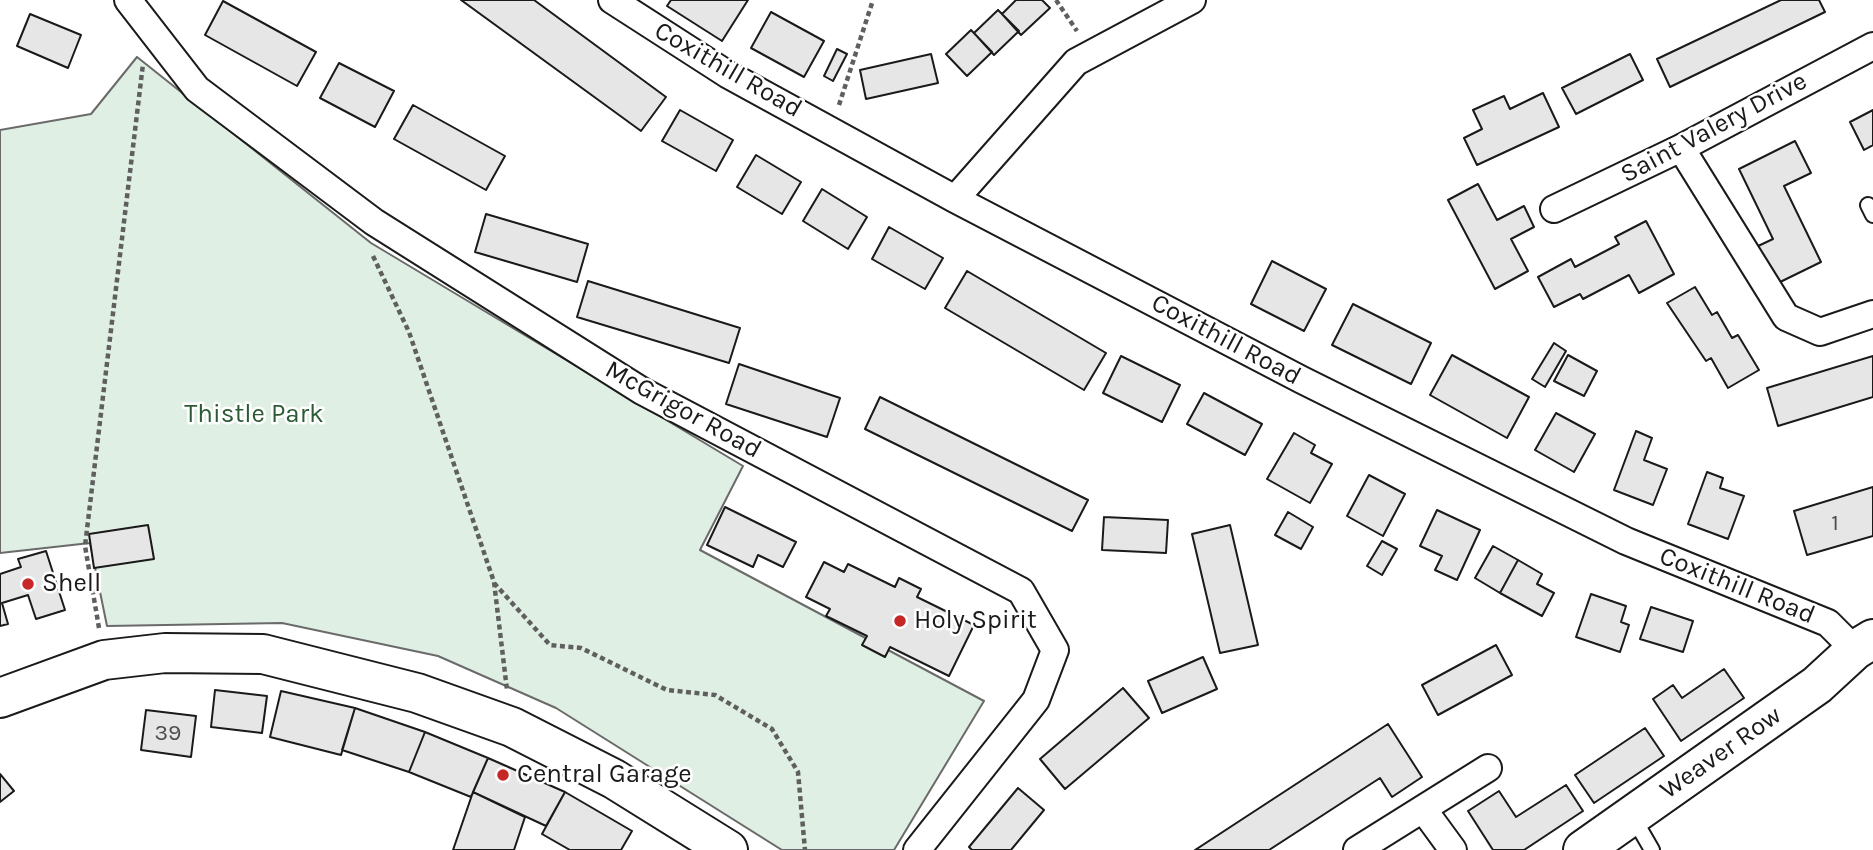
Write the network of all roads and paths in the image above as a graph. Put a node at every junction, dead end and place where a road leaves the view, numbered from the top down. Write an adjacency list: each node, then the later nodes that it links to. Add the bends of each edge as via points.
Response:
1 (128, 0): 6 (street, McGrigor Road)
2 (612, 0): 9 (street, Coxithill Road, via 727,74)
3 (873, 0): 9 (path)
4 (1056, 0): 8 (path)
5 (1192, 0): 8 (street)
6 (148, 25): 17 (path, via 85,546); 25 (street, McGrigor Road, via 197,89 374,222 642,391 1021,591 1055,650 1037,700)
7 (1873, 46): 10 (street, Saint Valery Drive)
8 (1093, 55): 11 (street, via 1076,62)
9 (831, 129): 11 (street, Coxithill Road)
10 (1681, 148): 12 (street, Saint Valery Drive); 14 (street, via 1786,317 1820,332)
11 (955, 199): 16 (street, Coxithill Road, via 1626,541 1828,623)
12 (1554, 209)
13 (371, 251): 15 (path, via 409,332)
14 (1873, 314)
15 (494, 582): 19 (path); 24 (path, via 550,645 581,648 667,690 715,695 772,729 798,772)
16 (1864, 644): 22 (main road, Weaver Row, via 1816,685)
17 (104, 660): 18 (main road); 19 (main road, via 166,653 263,654 417,693)
18 (0, 698)
19 (512, 727): 23 (main road, via 614,779)
20 (1488, 768): 21 (street)
21 (1423, 809): 26 (street); 27 (street)
22 (1632, 816): 28 (main road, Weaver Row); 29 (lane)
23 (729, 850)
24 (805, 850)
25 (917, 850)
26 (1357, 850)
27 (1453, 850)
28 (1583, 850)
29 (1652, 850)

